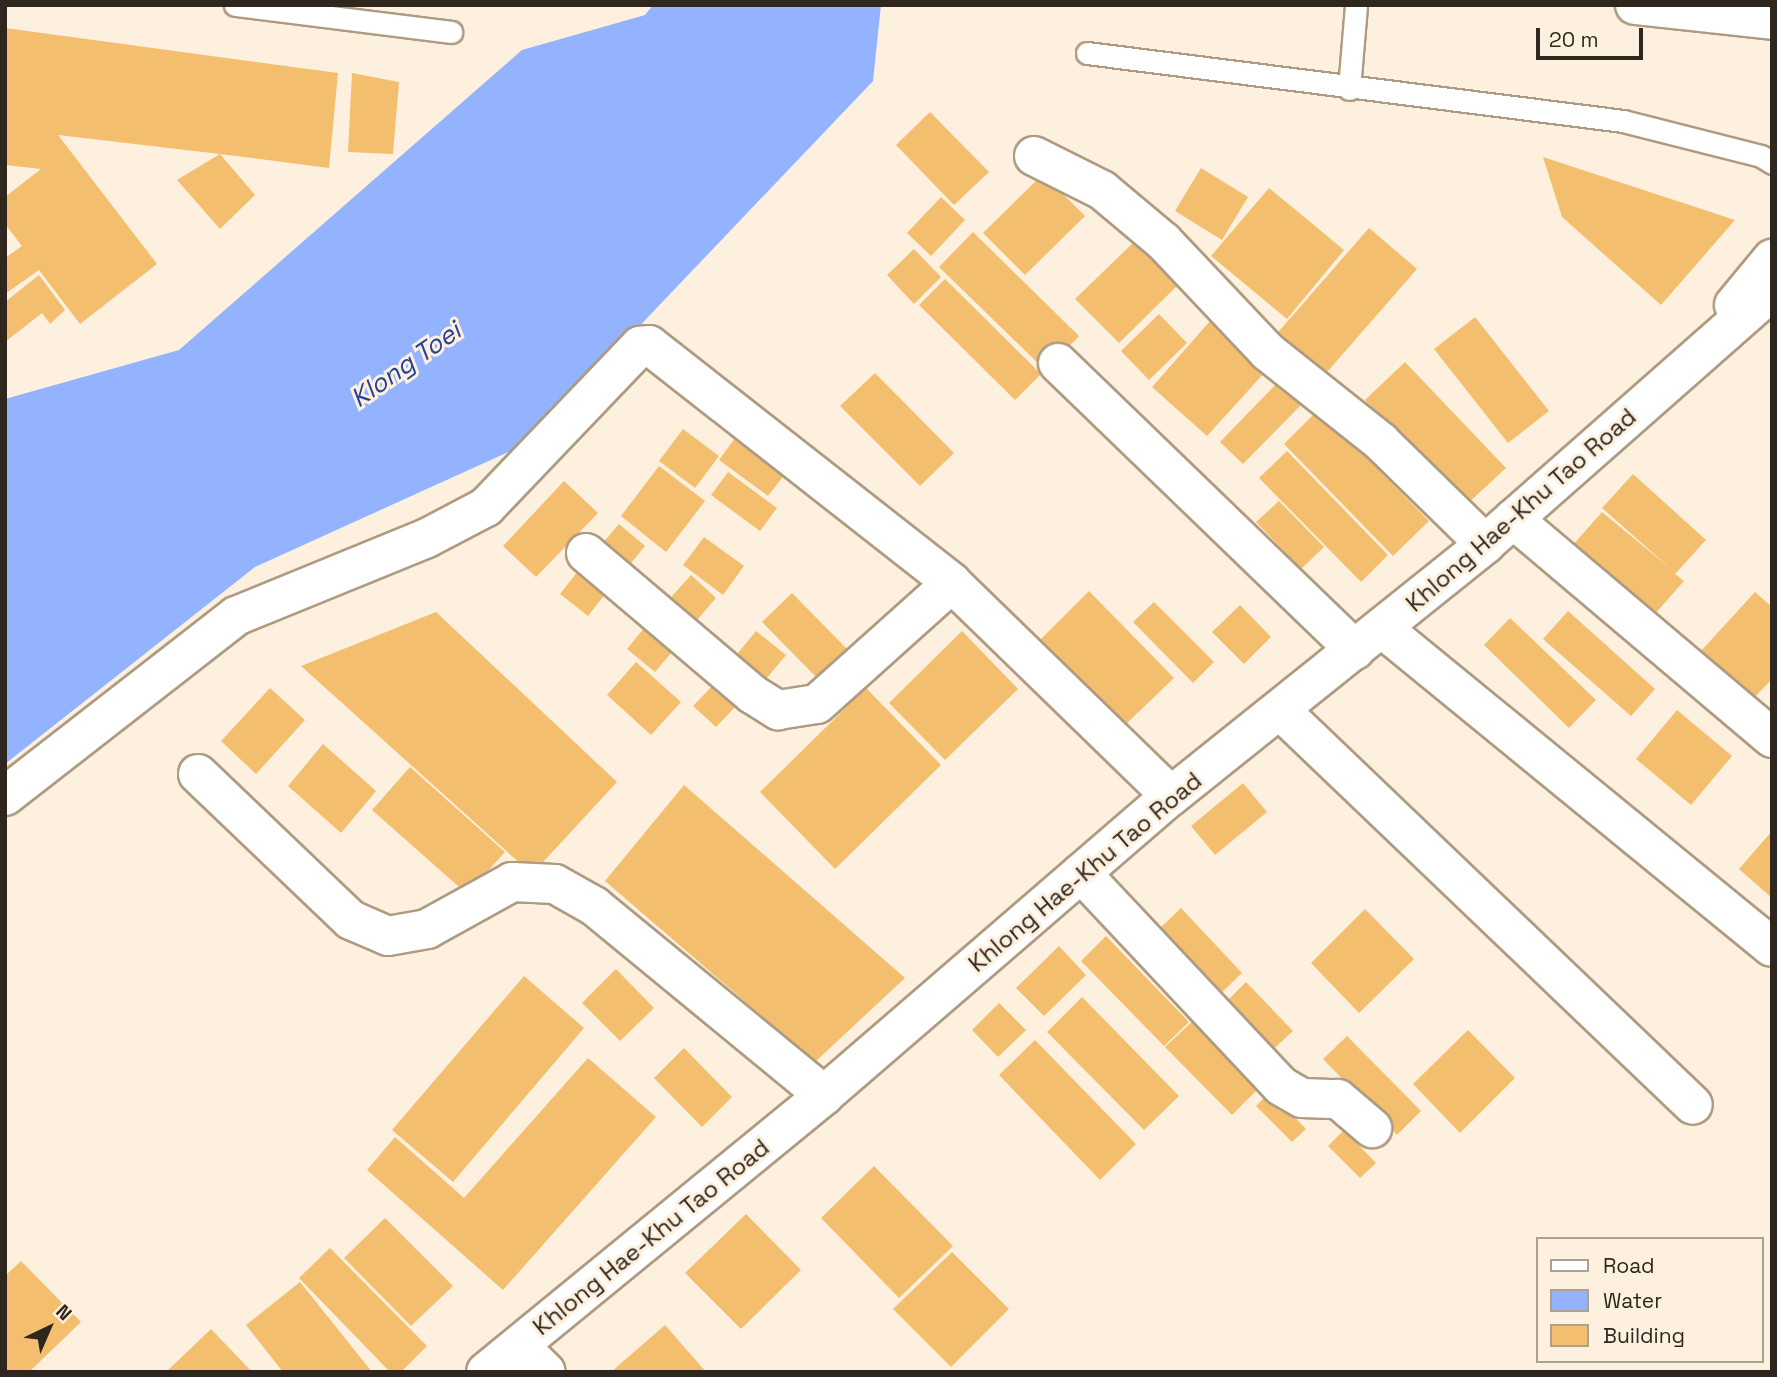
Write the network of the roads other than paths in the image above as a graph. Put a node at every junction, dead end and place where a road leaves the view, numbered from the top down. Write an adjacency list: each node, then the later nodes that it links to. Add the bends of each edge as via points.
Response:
1 (235, 5): 4 (lane)
2 (1356, 5): 10 (lane)
3 (1635, 5): 5 (street)
4 (302, 9): 7 (lane)
5 (1727, 15): 6 (street); 8 (street)
6 (1772, 20)
7 (451, 32)
8 (1772, 42)
9 (1087, 53): 10 (lane)
10 (1349, 89): 12 (lane, via 1623,121 1761,156)
11 (1034, 156): 18 (street, via 1102,191 1164,242 1268,352 1381,442)
12 (1772, 163)
13 (1772, 258): 16 (street)
14 (1772, 291): 16 (street)
15 (1058, 363): 21 (street)
16 (1683, 370): 17 (street, Khlong Hae-Khu Tao Road)
17 (1513, 519): 18 (street, Khlong Hae-Khu Tao Road); 23 (street)
18 (1485, 544): 21 (street, Khlong Hae-Khu Tao Road)
19 (586, 552): 20 (street, via 752,694 778,710 817,704)
20 (952, 583): 25 (street, via 677,362 657,347 643,345 486,507 427,538 236,616); 26 (street)
21 (1369, 640): 22 (street, Khlong Hae-Khu Tao Road); 28 (street)
22 (1280, 710): 26 (street, Khlong Hae-Khu Tao Road); 30 (street)
23 (1772, 738)
24 (198, 774): 29 (street, via 351,920 388,936 427,929 512,882 555,884 594,906)
25 (5, 796)
26 (1171, 796): 27 (street, Khlong Hae-Khu Tao Road)
27 (1081, 873): 29 (street, Khlong Hae-Khu Tao Road); 31 (street, via 1281,1086 1302,1098 1338,1099)
28 (1772, 947)
29 (824, 1095): 32 (street, Khlong Hae-Khu Tao Road)
30 (1693, 1105)
31 (1372, 1128)
32 (519, 1346): 33 (street, Khlong Hae-Khu Tao Road); 34 (street)
33 (486, 1372)
34 (546, 1372)

